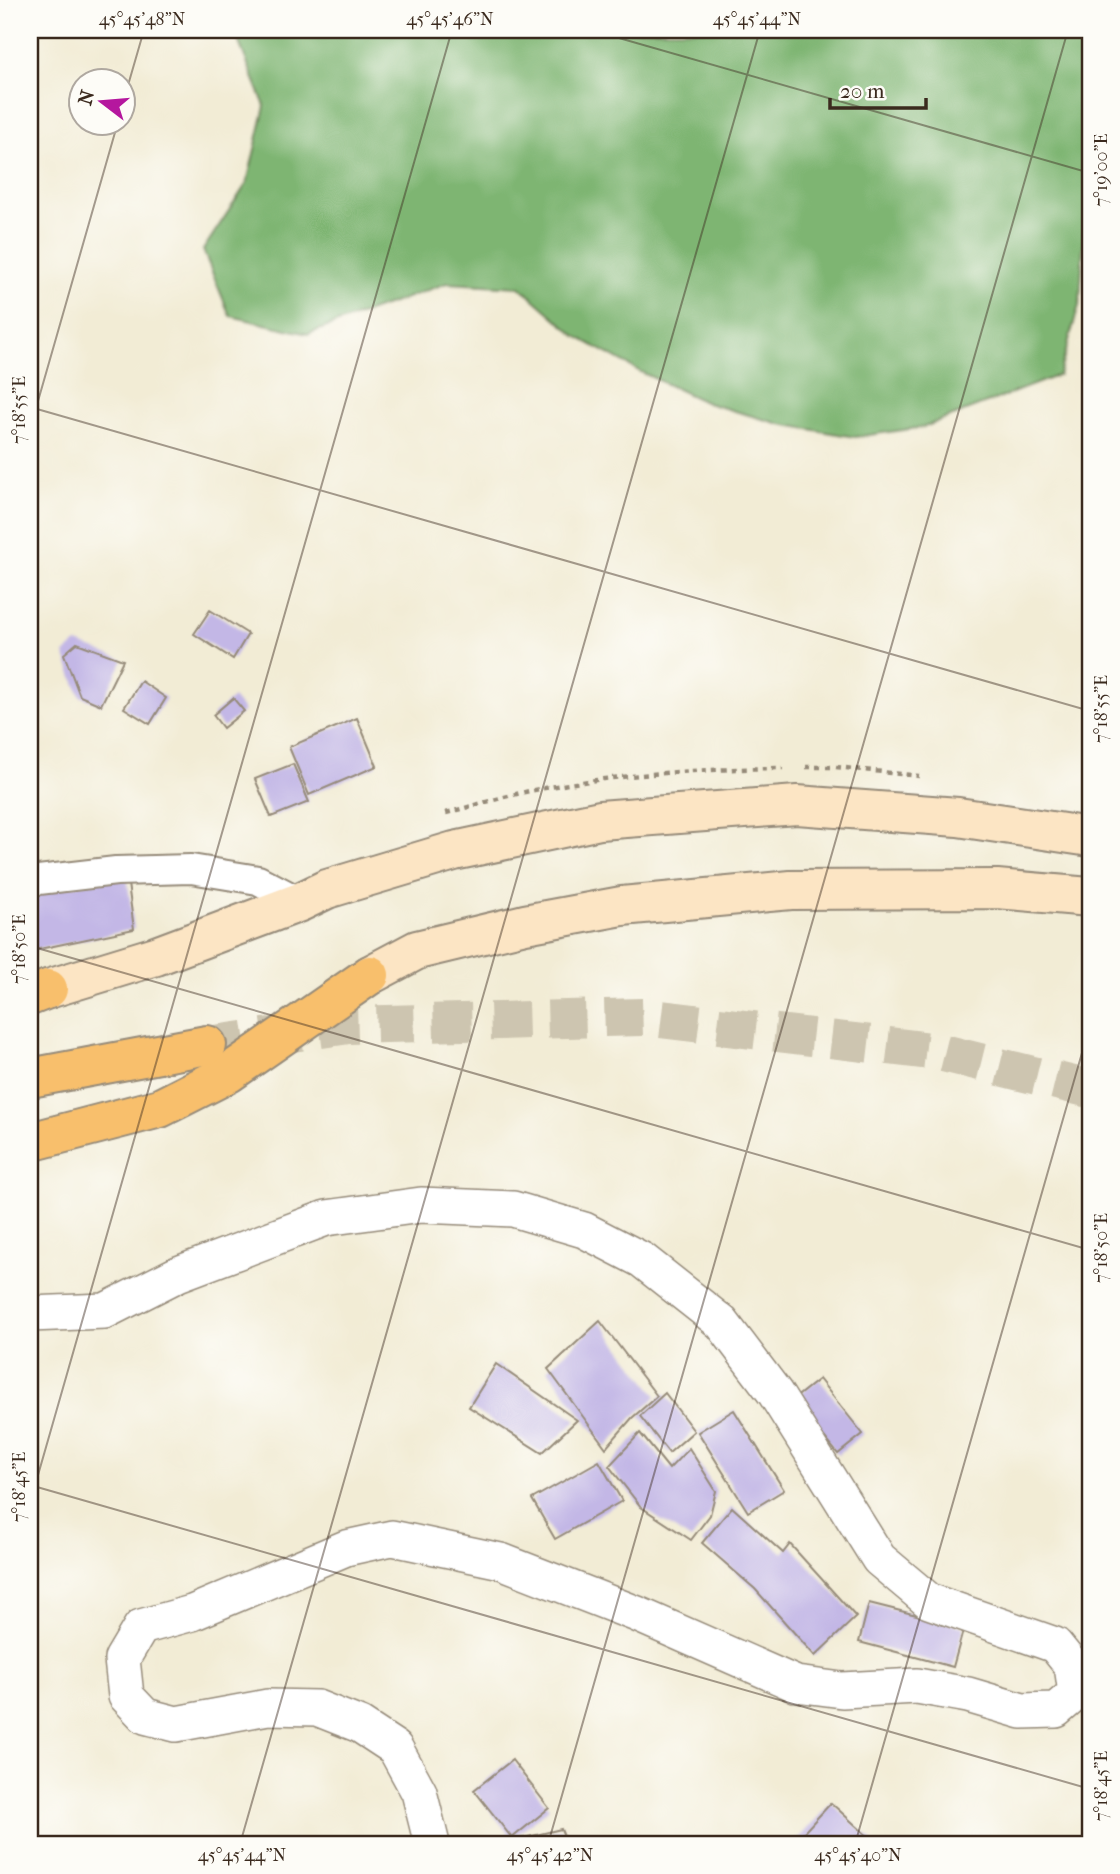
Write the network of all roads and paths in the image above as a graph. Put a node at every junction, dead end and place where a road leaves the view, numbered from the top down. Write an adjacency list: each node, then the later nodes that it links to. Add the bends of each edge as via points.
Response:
1 (1090, 837): 4 (main road, via 958,817 797,805 600,820 454,851 327,889)
2 (30, 881): 4 (street, via 116,871 191,869 258,880)
3 (1090, 897): 8 (main road, via 997,889 791,890 622,906 525,924 417,950 370,975 229,1073 160,1108)
4 (300, 902): 5 (main road, via 156,956)
5 (39, 992)
6 (207, 1045): 7 (main road)
7 (30, 1078)
8 (30, 1142)
9 (30, 1314): 10 (street, via 105,1311 178,1274 326,1218 421,1205 500,1208 584,1230 642,1260 722,1322 775,1393 879,1559 929,1601 1055,1645 1072,1666 1076,1692 1056,1710 1022,1712 968,1695 917,1686 842,1690 796,1684 501,1561 392,1538 346,1548 192,1613 141,1627 122,1659 127,1696 145,1716 176,1724 268,1707 317,1708 360,1725 395,1748 419,1792)
10 (432, 1844)

